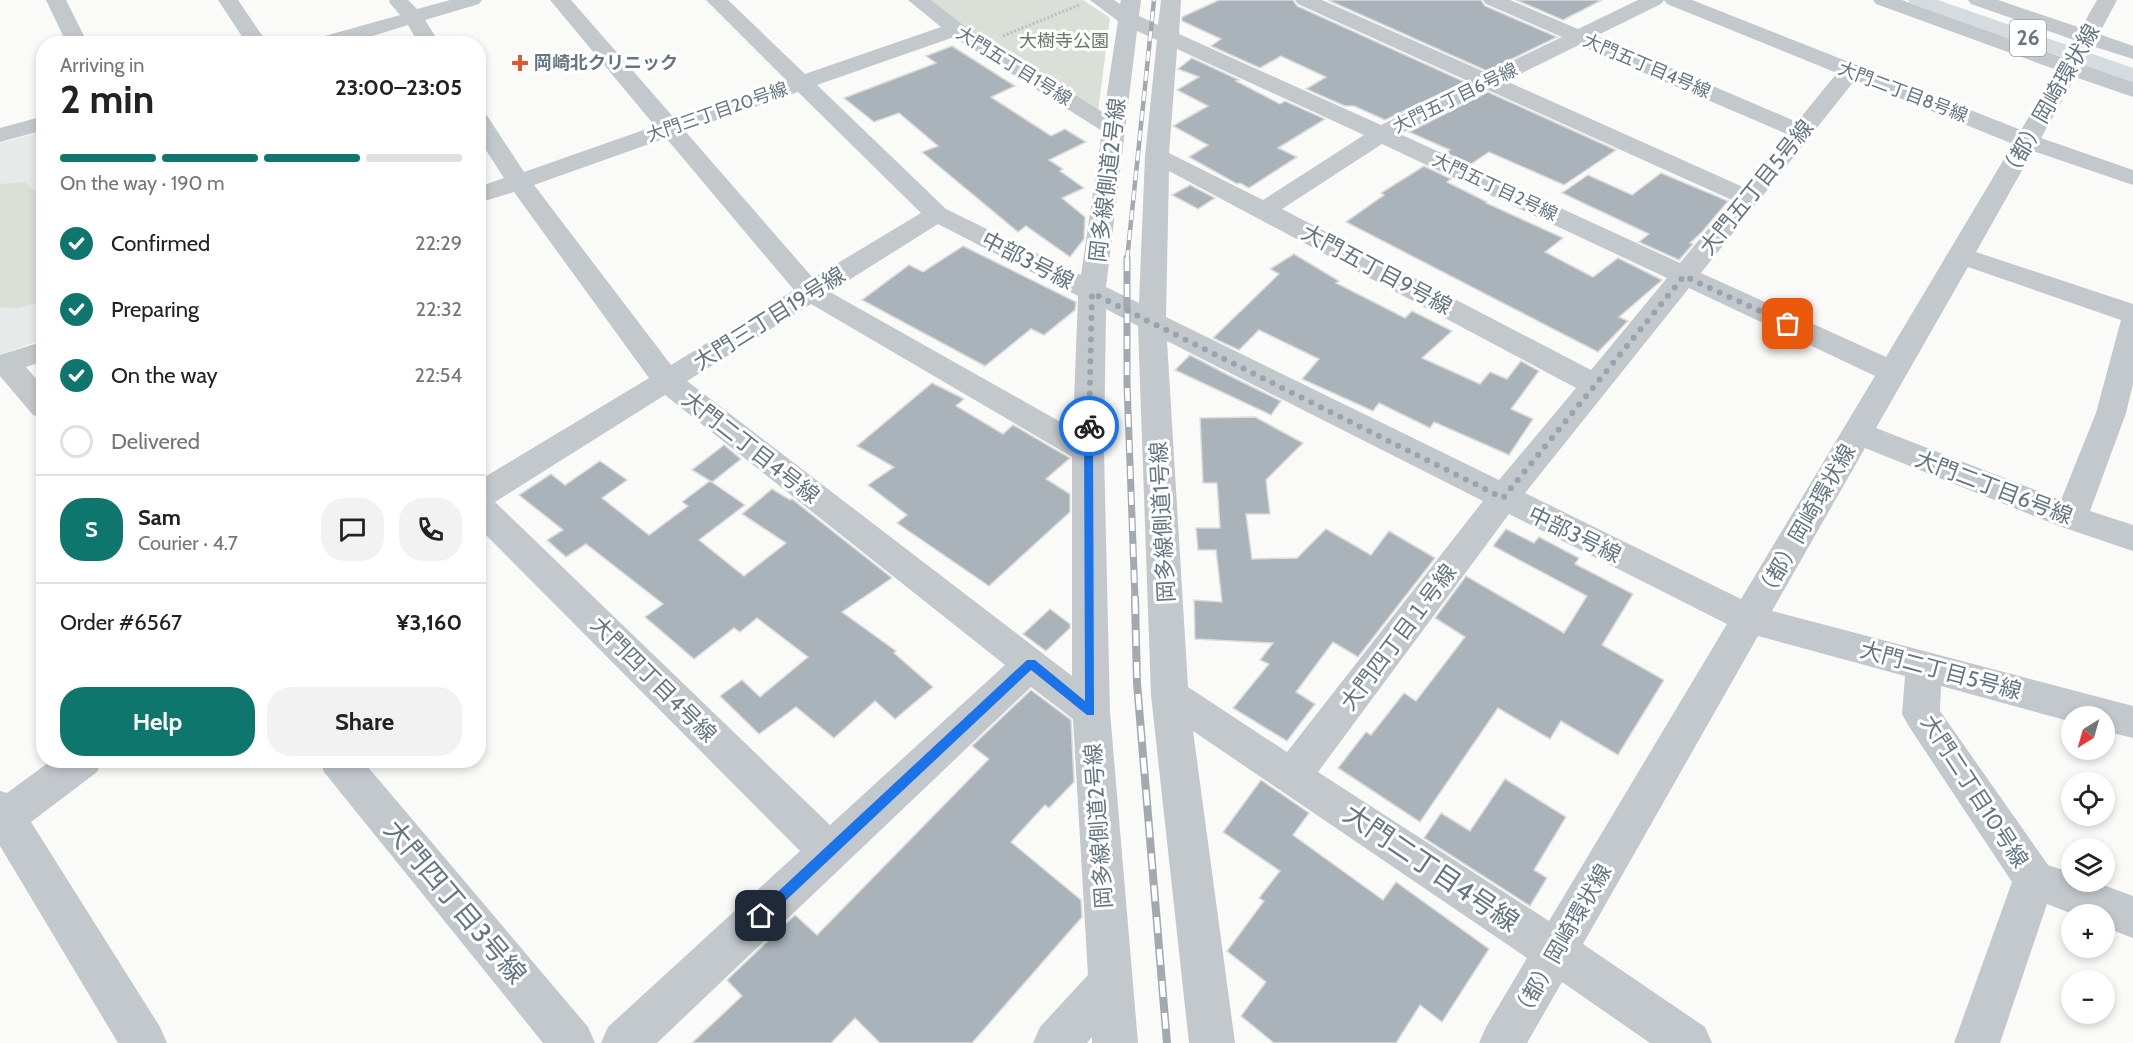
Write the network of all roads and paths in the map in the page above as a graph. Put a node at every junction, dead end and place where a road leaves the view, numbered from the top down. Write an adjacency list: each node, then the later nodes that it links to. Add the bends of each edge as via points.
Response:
1 (56, 0): 23 (street)
2 (228, 0): 24 (street)
3 (398, 0): 21 (street)
4 (472, 0): 21 (street)
5 (560, 0): 41 (street)
6 (716, 0): 36 (street, 中部3号線)
7 (918, 0): 22 (street, 大門五丁目1号線)
8 (1077, 0): 27 (path, via 1083,3)
9 (1100, 0): 20 (street, 大門五丁目2号線)
10 (1171, 0): 28 (street, 岡多線側道1号線)
11 (1305, 0): 37 (street)
12 (1493, 0): 29 (street, 大門五丁目4号線)
13 (1654, 0): 29 (street, 大門五丁目6号線)
14 (1674, 0): 34 (street, 大門二丁目8号線)
15 (1883, 0): 33 (street)
16 (1945, 0): 32 (main road, 26)
17 (1978, 0): 30 (street)
18 (2107, 0): 30 (street, （都）岡崎環状線)
19 (1921, 1): 35 (main road, 26)
20 (1129, 10): 28 (street, 大門五丁目2号線); 40 (street, 岡多線側道2号線)
21 (413, 17): 25 (street); 26 (street)
22 (956, 29): 36 (street, 大門三丁目20号線); 40 (street, 大門五丁目1号線)
23 (74, 36)
24 (253, 36)
25 (349, 36)
26 (425, 36)
27 (1003, 36)
28 (1168, 36): 44 (street, 大門五丁目2号線); 47 (street, 岡多線側道1号線)
29 (1578, 37): 37 (street, 大門五丁目6号線); 43 (street, 大門五丁目4号線)
30 (2088, 38): 31 (street); 33 (street, （都）岡崎環状線)
31 (2133, 53)
32 (2133, 65)
33 (2068, 67): 38 (street); 46 (street, （都）岡崎環状線)
34 (1850, 72): 43 (street, 大門五丁目5号線); 46 (street, 大門二丁目8号線)
35 (2133, 75)
36 (802, 82): 41 (street, 大門三丁目20号線); 53 (street, 中部3号線)
37 (1488, 82): 44 (street, 大門五丁目6号線); 51 (street)
38 (2133, 90)
39 (36, 125): 45 (street)
40 (1113, 128): 57 (street, 岡多線側道2号線)
41 (669, 129): 49 (street, 大門三丁目20号線); 56 (street)
42 (486, 130): 49 (street, 大門二丁目4号線)
43 (1801, 132): 51 (street, 大門五丁目5号線)
44 (1381, 134): 52 (street, 大門五丁目6号線); 55 (street, 大門五丁目2号線)
45 (0, 135)
46 (2027, 141): 48 (street, 大門二丁目8号線); 54 (street, （都）岡崎環状線)
47 (1157, 156): 52 (street, 大門五丁目9号線); 59 (street, 岡多線側道1号線)
48 (2133, 178)
49 (519, 182): 50 (street, 大門三丁目20号線); 64 (street, 大門二丁目4号線)
50 (486, 193)
51 (1746, 197): 55 (street, 大門五丁目5号線)
52 (1264, 210): 65 (street, 大門五丁目9号線)
53 (937, 214): 56 (street, 大門三丁目19号線); 57 (street, 中部3号線)
54 (1960, 255): 58 (street); 63 (street, （都）岡崎環状線)
55 (1684, 276): 63 (street, 大門五丁目2号線); 65 (street, 大門五丁目5号線)
56 (810, 292): 64 (street, 大門三丁目19号線); 69 (street)
57 (1092, 293): 59 (street, 中部3号線); 69 (street, 岡多線側道2号線)
58 (2133, 314)
59 (1152, 321): 71 (street, 中部3号線); 78 (street, 岡多線側道1号線)
60 (2133, 323): 67 (street)
61 (36, 353): 62 (street)
62 (3, 364): 66 (street)
63 (1892, 372): 68 (street, （都）岡崎環状線)
64 (667, 381): 70 (street, 大門三丁目19号線); 76 (street, 大門二丁目4号線)
65 (1595, 385): 71 (street, 大門五丁目5号線)
66 (36, 399)
67 (2122, 417): 73 (street)
68 (1857, 433): 73 (street, 大門二丁目6号線); 75 (street, （都）岡崎環状線)
69 (1088, 452): 79 (street, 岡多線側道2号線)
70 (486, 492)
71 (1503, 498): 75 (street, 中部3号線); 83 (street, 大門四丁目１号線)
72 (486, 514): 85 (street, 大門四丁目4号線)
73 (2071, 517): 74 (street, 大門二丁目6号線)
74 (2133, 538)
75 (1749, 619): 77 (street, 大門二丁目5号線); 88 (street, （都）岡崎環状線)
76 (1031, 663): 79 (street, 大門二丁目4号線); 85 (street)
77 (1924, 665): 80 (street, 大門二丁目5号線); 86 (street, 大門二丁目10号線, via 1920,714)
78 (1170, 695): 83 (street, 大門二丁目4号線); 96 (street, 岡多線側道1号線)
79 (1090, 712): 89 (street, 岡多線側道2号線)
80 (2133, 722)
81 (71, 768): 84 (street)
82 (345, 768): 92 (street, 大門四丁目3号線)
83 (1292, 776): 88 (street, 大門二丁目4号線)
84 (2, 816): 91 (street)
85 (829, 852): 93 (street)
86 (2034, 879): 87 (street); 90 (street)
87 (2133, 917)
88 (1557, 952): 97 (street, （都）岡崎環状線); 98 (street, 大門二丁目4号線)
89 (1109, 984): 94 (street); 95 (street, 岡多線側道2号線)
90 (1980, 1042)
91 (144, 1043)
92 (572, 1043)
93 (624, 1043)
94 (1056, 1043)
95 (1114, 1043)
96 (1212, 1043)
97 (1502, 1043)
98 (1689, 1043)

